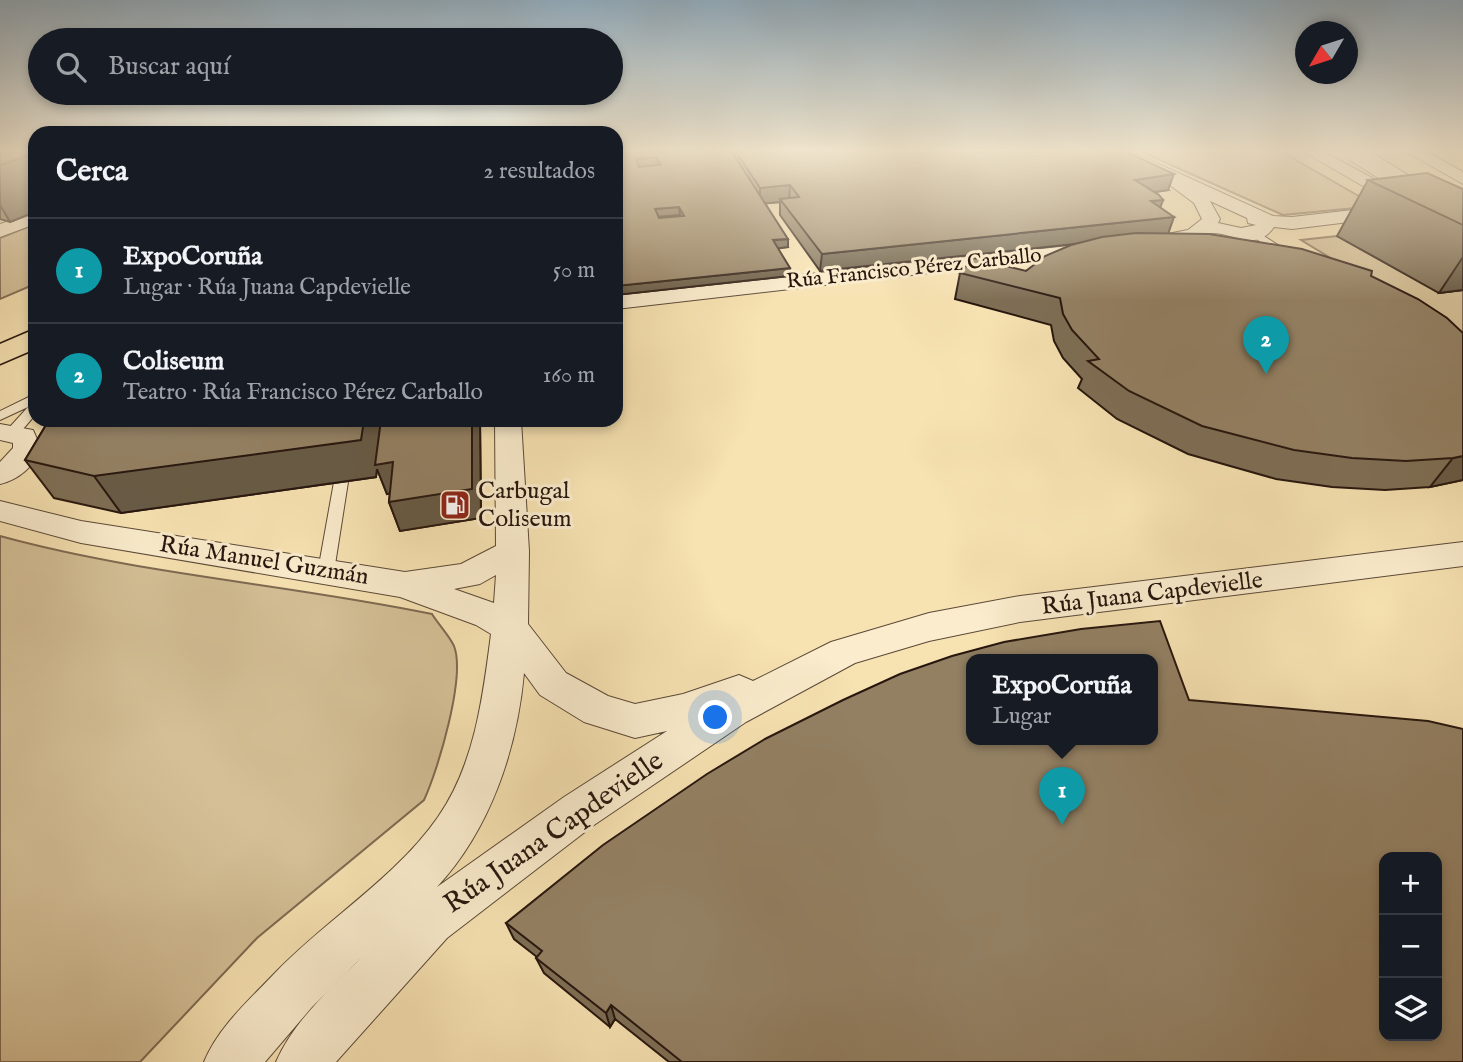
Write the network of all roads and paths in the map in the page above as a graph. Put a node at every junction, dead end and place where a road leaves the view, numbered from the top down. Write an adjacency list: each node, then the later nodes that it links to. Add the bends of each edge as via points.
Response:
1 (1202, 202): 10 (street)
2 (1225, 202): 9 (street)
3 (1403, 202): 6 (street)
4 (1433, 202): 7 (street, bridge)
5 (1463, 203): 6 (street, Rúa Francisco Pérez Carballo)
6 (1415, 208): 9 (street, Rúa Francisco Pérez Carballo, via 1292,223)
7 (1463, 220)
8 (28, 221): 11 (street)
9 (1269, 221): 10 (street, Rúa Francisco Pérez Carballo); 12 (street)
10 (1210, 222): 12 (street, via 1233,233); 14 (street, Rúa Francisco Pérez Carballo, via 1185,237 1124,246)
11 (0, 231)
12 (1253, 233): 13 (lane)
13 (1297, 260)
14 (623, 301)
15 (28, 341): 16 (highway)
16 (0, 355)
17 (28, 405): 19 (lane)
18 (28, 412): 19 (lane)
19 (4, 427): 21 (street, Rúa Manuel Guzmán, via 23,436 28,449)
20 (509, 427): 24 (street)
21 (7, 471): 23 (street, Rúa Manuel Guzmán)
22 (341, 482): 26 (lane)
23 (6, 512): 26 (street, Rúa Manuel Guzmán, via 81,532)
24 (518, 534): 27 (street, Rúa Manuel Guzmán, via 468,575); 28 (street)
25 (1463, 554): 29 (street, Rúa Juana Capdevielle, via 1020,609 929,627)
26 (326, 571): 27 (street, Rúa Manuel Guzmán)
27 (405, 585): 28 (street, Rúa Juana Capdevielle, via 488,615)
28 (511, 629): 29 (street, Rúa Juana Capdevielle, via 553,684 598,710 635,721 683,711); 30 (street, Rúa Juana Capdevielle, via 494,736 455,830 417,877 333,951)
29 (844, 652): 31 (street, Rúa Juana Capdevielle, via 732,710 579,811 430,921)
30 (231, 1062)
31 (303, 1062)

